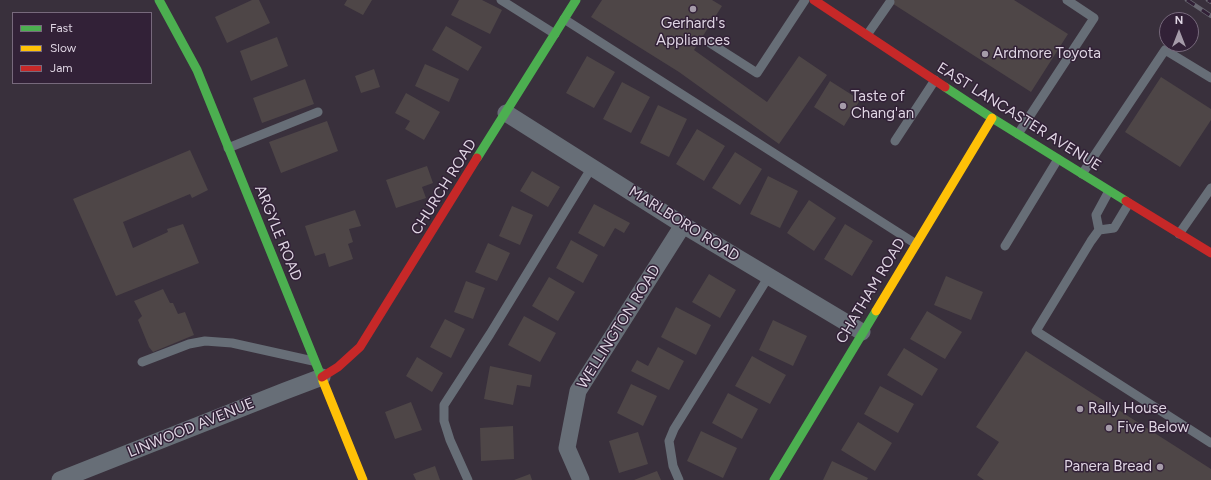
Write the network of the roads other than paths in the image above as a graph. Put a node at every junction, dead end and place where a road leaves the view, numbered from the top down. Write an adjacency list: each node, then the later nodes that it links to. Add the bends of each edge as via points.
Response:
1 (159, 0): 19 (main road, ARGYLE ROAD, via 197,70)
2 (501, 0): 9 (lane)
3 (576, 0): 8 (main road, CHURCH ROAD)
4 (805, 0): 11 (lane, via 757,74)
5 (814, 0): 10 (main road, EAST LANCASTER AVENUE)
6 (1067, 0): 17 (lane, via 1094,18)
7 (890, 2): 10 (lane)
8 (564, 19): 9 (main road, CHURCH ROAD); 29 (lane)
9 (555, 34): 15 (main road, CHURCH ROAD)
10 (867, 35): 13 (main road, EAST LANCASTER AVENUE)
11 (710, 43)
12 (1211, 78): 22 (lane, via 1166,50)
13 (935, 80): 16 (main road, EAST LANCASTER AVENUE); 18 (lane)
14 (318, 112): 19 (lane)
15 (506, 113): 21 (street, MARLBORO ROAD); 35 (main road, CHURCH ROAD, via 360,346 338,367)
16 (992, 118): 17 (main road, EAST LANCASTER AVENUE); 29 (main road, CHATHAM ROAD)
17 (1018, 134): 20 (main road, EAST LANCASTER AVENUE)
18 (895, 141)
19 (228, 148): 35 (main road, ARGYLE ROAD)
20 (1058, 159): 22 (main road, EAST LANCASTER AVENUE); 30 (lane)
21 (592, 167): 26 (street, MARLBORO ROAD); 39 (lane, via 444,405 444,421 450,440)
22 (1082, 174): 24 (main road, EAST LANCASTER AVENUE)
23 (1211, 188): 28 (lane)
24 (1109, 190): 25 (main road, EAST LANCASTER AVENUE); 27 (lane, via 1096,215)
25 (1129, 203): 27 (lane, via 1114,228); 28 (main road, EAST LANCASTER AVENUE)
26 (683, 225): 32 (street, MARLBORO ROAD); 40 (street, WELLINGTON ROAD, via 578,391 567,448)
27 (1099, 230): 36 (lane, via 1036,331)
28 (1179, 234): 31 (main road, EAST LANCASTER AVENUE)
29 (916, 244): 33 (main road, CHATHAM ROAD)
30 (1005, 246)
31 (1211, 253)
32 (769, 276): 33 (street, MARLBORO ROAD); 41 (lane, via 674,429 669,441 673,466)
33 (862, 332): 42 (main road, CHATHAM ROAD)
34 (142, 362): 35 (lane, via 189,344 205,341 232,343)
35 (318, 370): 37 (street, LINWOOD AVENUE, via 285,391); 38 (main road, ARGYLE ROAD)
36 (1211, 442)
37 (60, 480)
38 (363, 480)
39 (468, 480)
40 (581, 480)
41 (679, 480)
42 (774, 480)

